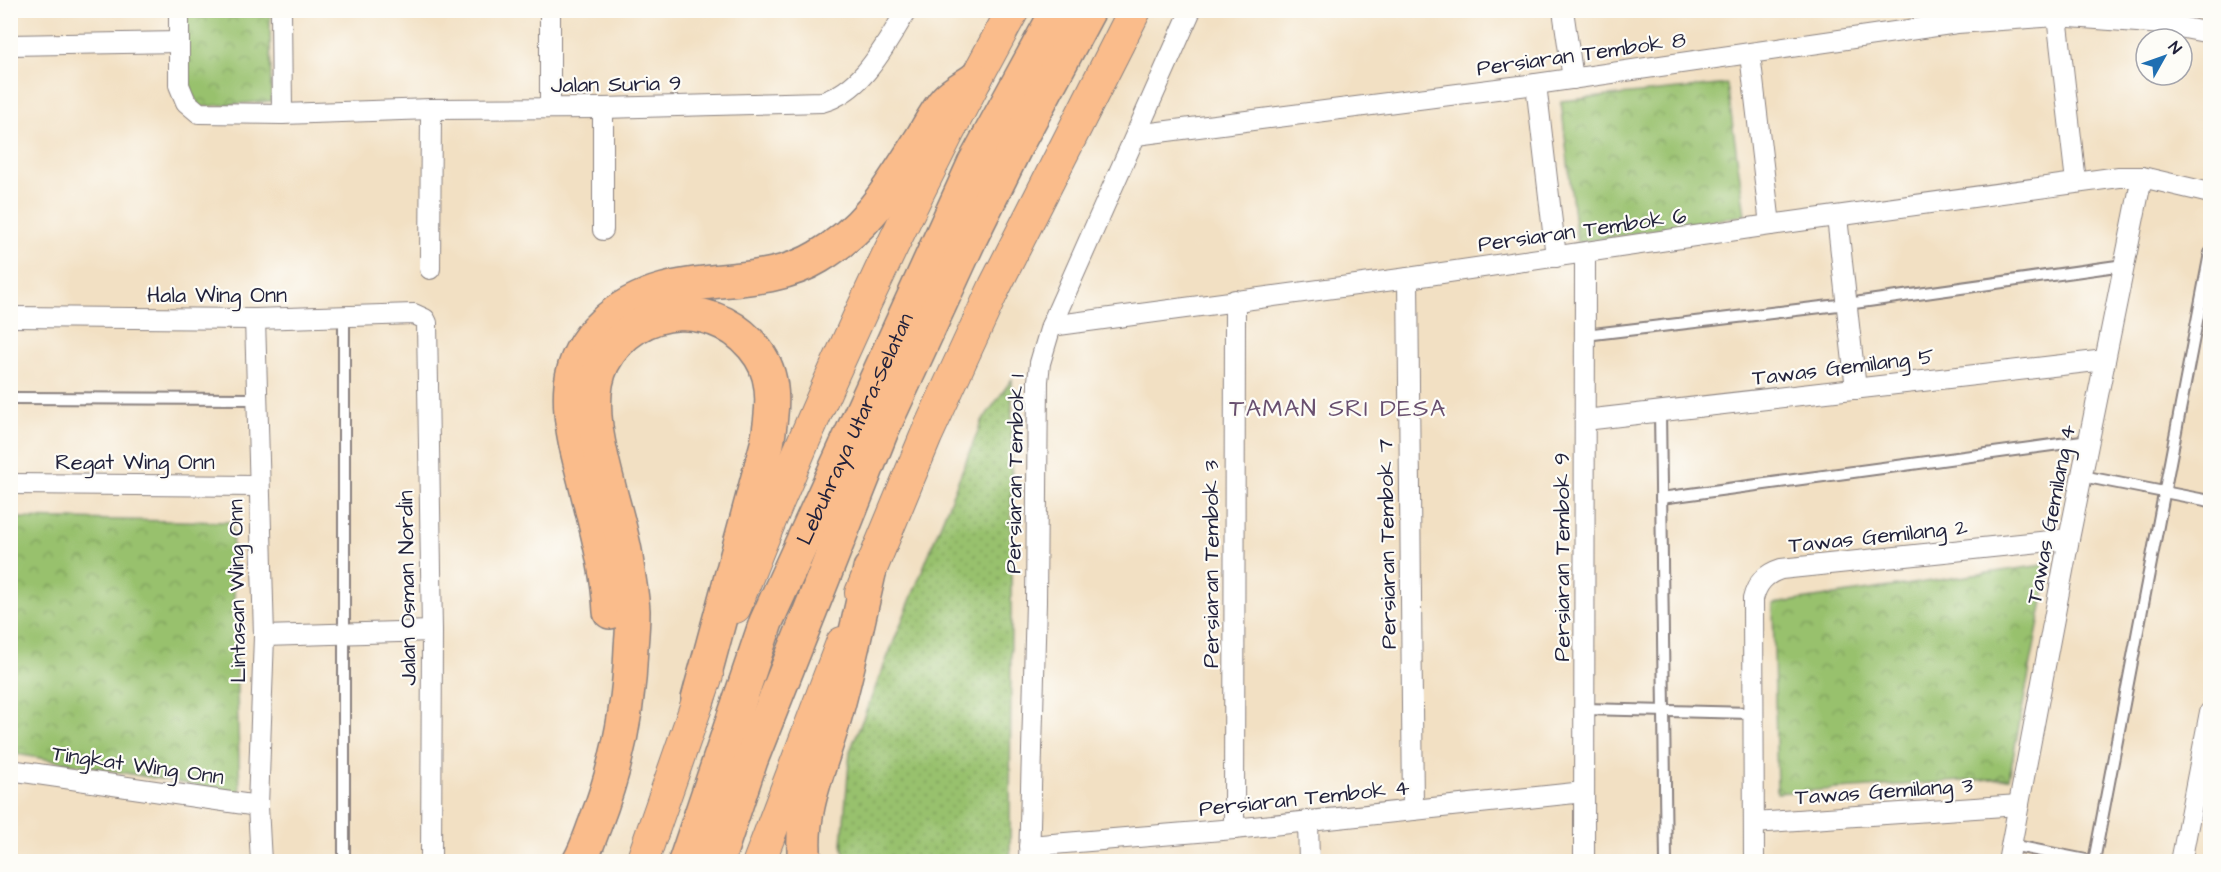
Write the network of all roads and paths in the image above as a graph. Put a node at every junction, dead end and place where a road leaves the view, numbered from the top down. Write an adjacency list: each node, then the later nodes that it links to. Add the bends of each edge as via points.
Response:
1 (179, 10): 15 (street, Jalan Suria 9)
2 (281, 10): 24 (street)
3 (550, 10): 21 (street)
4 (908, 10): 22 (street, Jalan Suria 9, via 868,69 836,98 822,102)
5 (1013, 10): 18 (main road)
6 (1058, 10): 85 (highway, Lebuhraya Utara–Selatan, via 974,164 766,622)
7 (1089, 10): 86 (highway, Lebuhraya Utara–Selatan, via 969,241 882,430 751,760)
8 (1135, 10): 60 (main road, via 995,286)
9 (1191, 10): 25 (street, Persiaran Tembok 1)
10 (1563, 10): 19 (street)
11 (2057, 16): 12 (street, Persiaran Tembok 8); 13 (street, Persiaran Tembok 8); 27 (street)
12 (1952, 17): 17 (street, Persiaran Tembok 8)
13 (2158, 17): 14 (street, Persiaran Tembok 8)
14 (2211, 33)
15 (179, 42): 16 (street); 24 (street, Jalan Suria 9, via 180,85 186,102 199,113)
16 (10, 45)
17 (1750, 54): 19 (street, Persiaran Tembok 8); 30 (street)
18 (975, 79): 64 (main road, via 906,215 816,412); 82 (highway, via 946,100 880,204 829,250 777,274 676,286 649,294 626,304 603,322 581,353 571,383 572,425 610,597 612,648 606,712 592,771 572,827)
19 (1573, 79): 20 (street, Persiaran Tembok 8)
20 (1536, 84): 25 (street, Persiaran Tembok 8); 34 (street)
21 (550, 107): 22 (street, Jalan Suria 9); 23 (street, Jalan Suria 9)
22 (603, 108): 31 (street)
23 (430, 109): 24 (street, Jalan Suria 9); 36 (street)
24 (282, 114)
25 (1136, 135): 44 (street, Persiaran Tembok 1)
26 (2142, 177): 27 (street, Persiaran Tembok 6); 28 (street, Persiaran Tembok 6); 35 (street, Tawas Gemilang 4)
27 (2076, 182): 29 (street, Persiaran Tembok 6)
28 (2211, 194)
29 (1837, 217): 30 (street, Persiaran Tembok 6); 39 (street)
30 (1770, 225): 32 (street, Persiaran Tembok 6)
31 (603, 230)
32 (1585, 253): 34 (street, Persiaran Tembok 6); 45 (street, Persiaran Tembok 9)
33 (2211, 253): 56 (lane)
34 (1556, 257): 37 (street, Persiaran Tembok 6)
35 (2124, 265): 39 (lane); 46 (street, Tawas Gemilang 4)
36 (430, 269)
37 (1408, 278): 38 (street, Persiaran Tembok 6); 73 (street, Persiaran Tembok 7)
38 (1235, 300): 44 (street, Persiaran Tembok 6); 76 (street, Persiaran Tembok 3)
39 (1847, 304): 45 (lane); 47 (street)
40 (422, 316): 42 (street, Hala Wing Onn); 61 (street, Jalan Osman Nordin, via 427,323)
41 (10, 317): 43 (street, Hala Wing Onn)
42 (344, 317): 43 (street, Hala Wing Onn); 62 (lane)
43 (255, 319): 49 (street, Lintasan Wing Onn)
44 (1051, 326): 78 (street, Persiaran Tembok 1, via 1038,381)
45 (1585, 335): 51 (street, Persiaran Tembok 9)
46 (2105, 360): 47 (street, Tawas Gemilang 5); 52 (street, Tawas Gemilang 4)
47 (1856, 389): 50 (street, Tawas Gemilang 5)
48 (10, 398): 49 (lane)
49 (257, 399): 55 (street, Lintasan Wing Onn)
50 (1660, 411): 51 (street, Tawas Gemilang 5); 57 (lane)
51 (1585, 420): 65 (street, Persiaran Tembok 9)
52 (2089, 440): 53 (street, Tawas Gemilang 4); 57 (lane)
53 (2082, 476): 56 (lane); 59 (street, Tawas Gemilang 4)
54 (10, 484): 55 (street, Regat Wing Onn)
55 (259, 486): 63 (street, Lintasan Wing Onn)
56 (2164, 492): 58 (lane); 93 (lane)
57 (1661, 498): 66 (lane)
58 (2211, 501)
59 (2069, 539): 68 (street, Tawas Gemilang 2, via 1773,572 1762,579 1753,599); 71 (street, Tawas Gemilang 4)
60 (870, 569): 87 (main road); 88 (highway, via 836,714 806,810)
61 (432, 631): 62 (street); 81 (street, Jalan Osman Nordin)
62 (345, 633): 63 (street); 80 (lane)
63 (264, 636): 72 (street, Lintasan Wing Onn)
64 (698, 699): 83 (highway, via 767,444 771,384 760,357 743,336 720,320 693,313 665,314 640,324 618,341 603,364 595,390 594,418 625,555 633,612 624,727 607,794); 84 (main road)
65 (1584, 709): 66 (lane); 70 (street, Persiaran Tembok 9)
66 (1664, 712): 68 (lane); 91 (lane)
67 (2211, 712): 94 (street)
68 (1752, 713): 75 (street, Tawas Gemilang 2)
69 (10, 770): 72 (street, Tingkat Wing Onn)
70 (1584, 792): 73 (street, Persiaran Tembok 4); 90 (street, Persiaran Tembok 9)
71 (2019, 805): 75 (street, Tawas Gemilang 3); 77 (street, Tawas Gemilang 4)
72 (258, 806): 79 (street, Lintasan Wing Onn)
73 (1413, 810): 74 (street, Persiaran Tembok 4)
74 (1308, 821): 76 (street, Persiaran Tembok 4); 89 (street)
75 (1754, 823): 92 (street, Tawas Gemilang 2)
76 (1234, 829): 78 (street, Persiaran Tembok 4)
77 (2010, 853): 93 (lane)
78 (1029, 854)
79 (261, 861)
80 (344, 861)
81 (430, 861)
82 (554, 861)
83 (579, 861)
84 (642, 861)
85 (685, 861)
86 (717, 861)
87 (759, 861)
88 (805, 861)
89 (1309, 861)
90 (1584, 861)
91 (1666, 861)
92 (1755, 861)
93 (2095, 861)
94 (2181, 861)

